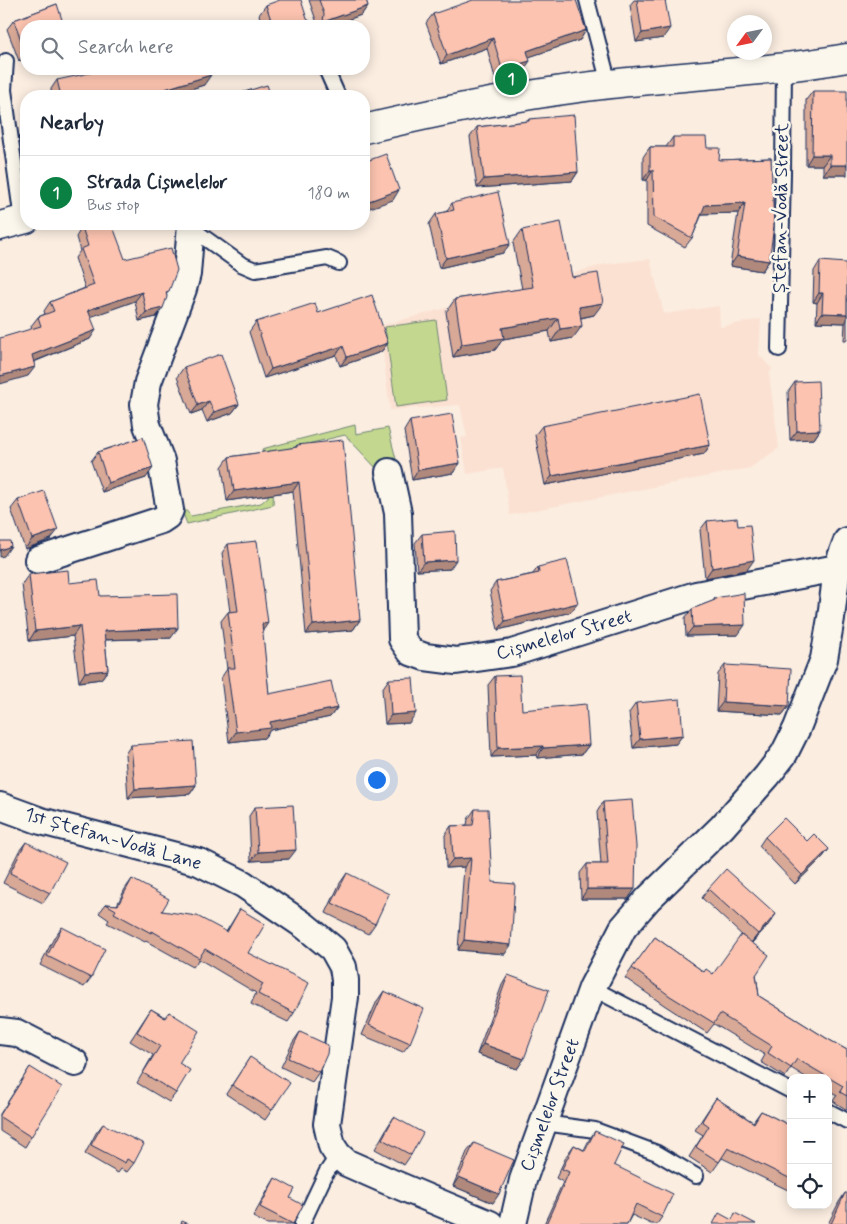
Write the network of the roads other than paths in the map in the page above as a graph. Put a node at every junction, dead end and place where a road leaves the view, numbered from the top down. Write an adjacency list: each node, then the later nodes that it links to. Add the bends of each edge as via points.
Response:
1 (587, 0): 6 (lane)
2 (847, 58): 4 (street)
3 (6, 61): 9 (lane, via 4,90)
4 (784, 67): 6 (street); 13 (lane, Ștefan-Vodă Street)
5 (329, 75): 7 (lane)
6 (608, 84): 8 (street, via 513,97)
7 (335, 90)
8 (370, 129)
9 (16, 222)
10 (191, 230): 16 (street, via 183,289 148,382 144,404 147,425 162,461 170,510 161,520)
11 (196, 230): 12 (lane, via 255,270 327,258)
12 (339, 263)
13 (779, 349)
14 (389, 472): 17 (street, Cișmelelor Street, via 398,513 402,639 410,652 425,658 456,660 512,653 696,595)
15 (847, 541): 17 (street, Cișmelelor Street)
16 (38, 560)
17 (836, 568): 19 (street, Cișmelelor Street, via 824,659 784,754 722,828 648,899 623,928)
18 (0, 806): 26 (street, 1st Ștefan-Vodă Lane, via 41,821 208,866 244,884 333,949 343,967 345,980 327,1124 332,1146)
19 (592, 988): 22 (lane); 25 (street, Cișmelelor Street)
20 (0, 1031): 21 (street, via 17,1033)
21 (74, 1063)
22 (787, 1089)
23 (832, 1113): 24 (lane)
24 (847, 1121)
25 (544, 1123): 27 (lane, via 595,1130 656,1153); 30 (street, Cișmelelor Street)
26 (338, 1155): 28 (lane); 29 (street, via 390,1182)
27 (696, 1176)
28 (302, 1224)
29 (490, 1224)
30 (513, 1224)

